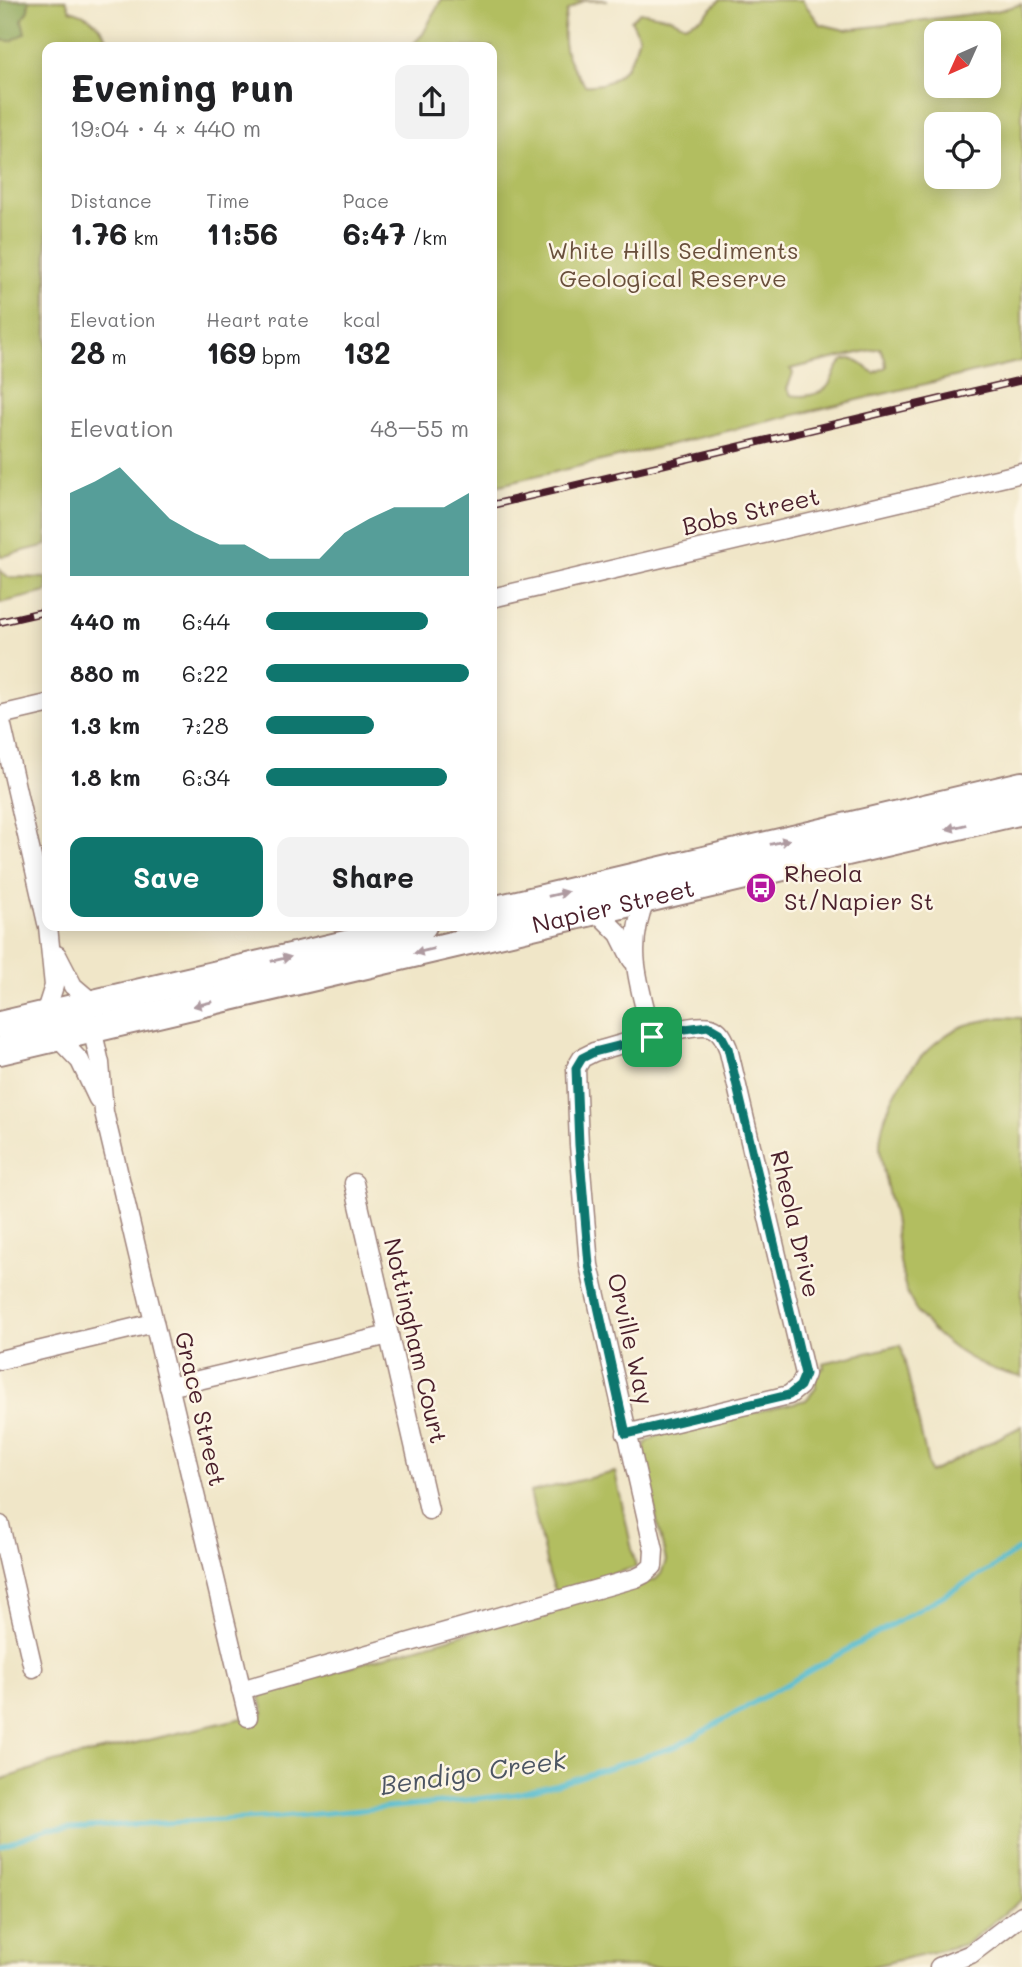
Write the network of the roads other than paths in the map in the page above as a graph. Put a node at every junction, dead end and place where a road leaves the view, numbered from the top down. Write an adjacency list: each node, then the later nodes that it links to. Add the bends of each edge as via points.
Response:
1 (1022, 473): 2 (street, Bobs Street)
2 (497, 597)
3 (42, 705): 4 (street)
4 (0, 716): 10 (street)
5 (1022, 785): 8 (highway, Napier Street, one-way to 5)
6 (1022, 811): 7 (highway, Napier Street, one-way to 7)
7 (749, 875): 8 (highway, via 677,880 631,891 623,887); 9 (highway, Napier Street)
8 (621, 879): 11 (highway, Napier Street, one-way to 8)
9 (646, 898): 12 (highway, Napier Street); 16 (street, via 634,939)
10 (42, 899)
11 (497, 908)
12 (596, 911): 16 (street, via 619,934); 18 (highway, Napier Street, one-way to 18)
13 (49, 931): 17 (street, via 54,986)
14 (50, 931): 18 (street, via 69,981)
15 (405, 931): 18 (highway, Napier Street, one-way to 15)
16 (636, 969): 22 (street)
17 (45, 1014): 18 (highway, Napier Street); 19 (highway, Napier Street)
18 (93, 1016): 20 (highway); 21 (highway, Napier Street); 24 (street, Grace Street)
19 (0, 1025)
20 (0, 1034)
21 (57, 1037): 23 (highway, Napier Street); 24 (street, Grace Street, via 80,1061)
22 (652, 1037): 30 (street, Orville Way, via 587,1055 576,1068 589,1265); 30 (street, Rheola Drive, via 708,1026 724,1039 805,1374 789,1395)
23 (0, 1051)
24 (104, 1112): 26 (street, Grace Street)
25 (354, 1183): 27 (street, Nottingham Court)
26 (154, 1323): 28 (street); 29 (street, Grace Street)
27 (389, 1335): 29 (street); 31 (street, Nottingham Court)
28 (0, 1360)
29 (169, 1387): 34 (street, Grace Street)
30 (626, 1434): 34 (street, Orville Way, via 654,1550 653,1566 644,1574)
31 (429, 1510)
32 (0, 1525): 33 (street)
33 (33, 1668)
34 (241, 1689): 35 (street, Grace Street)
35 (248, 1717)
36 (1022, 1914): 37 (street, via 971,1954)
37 (939, 1967)

